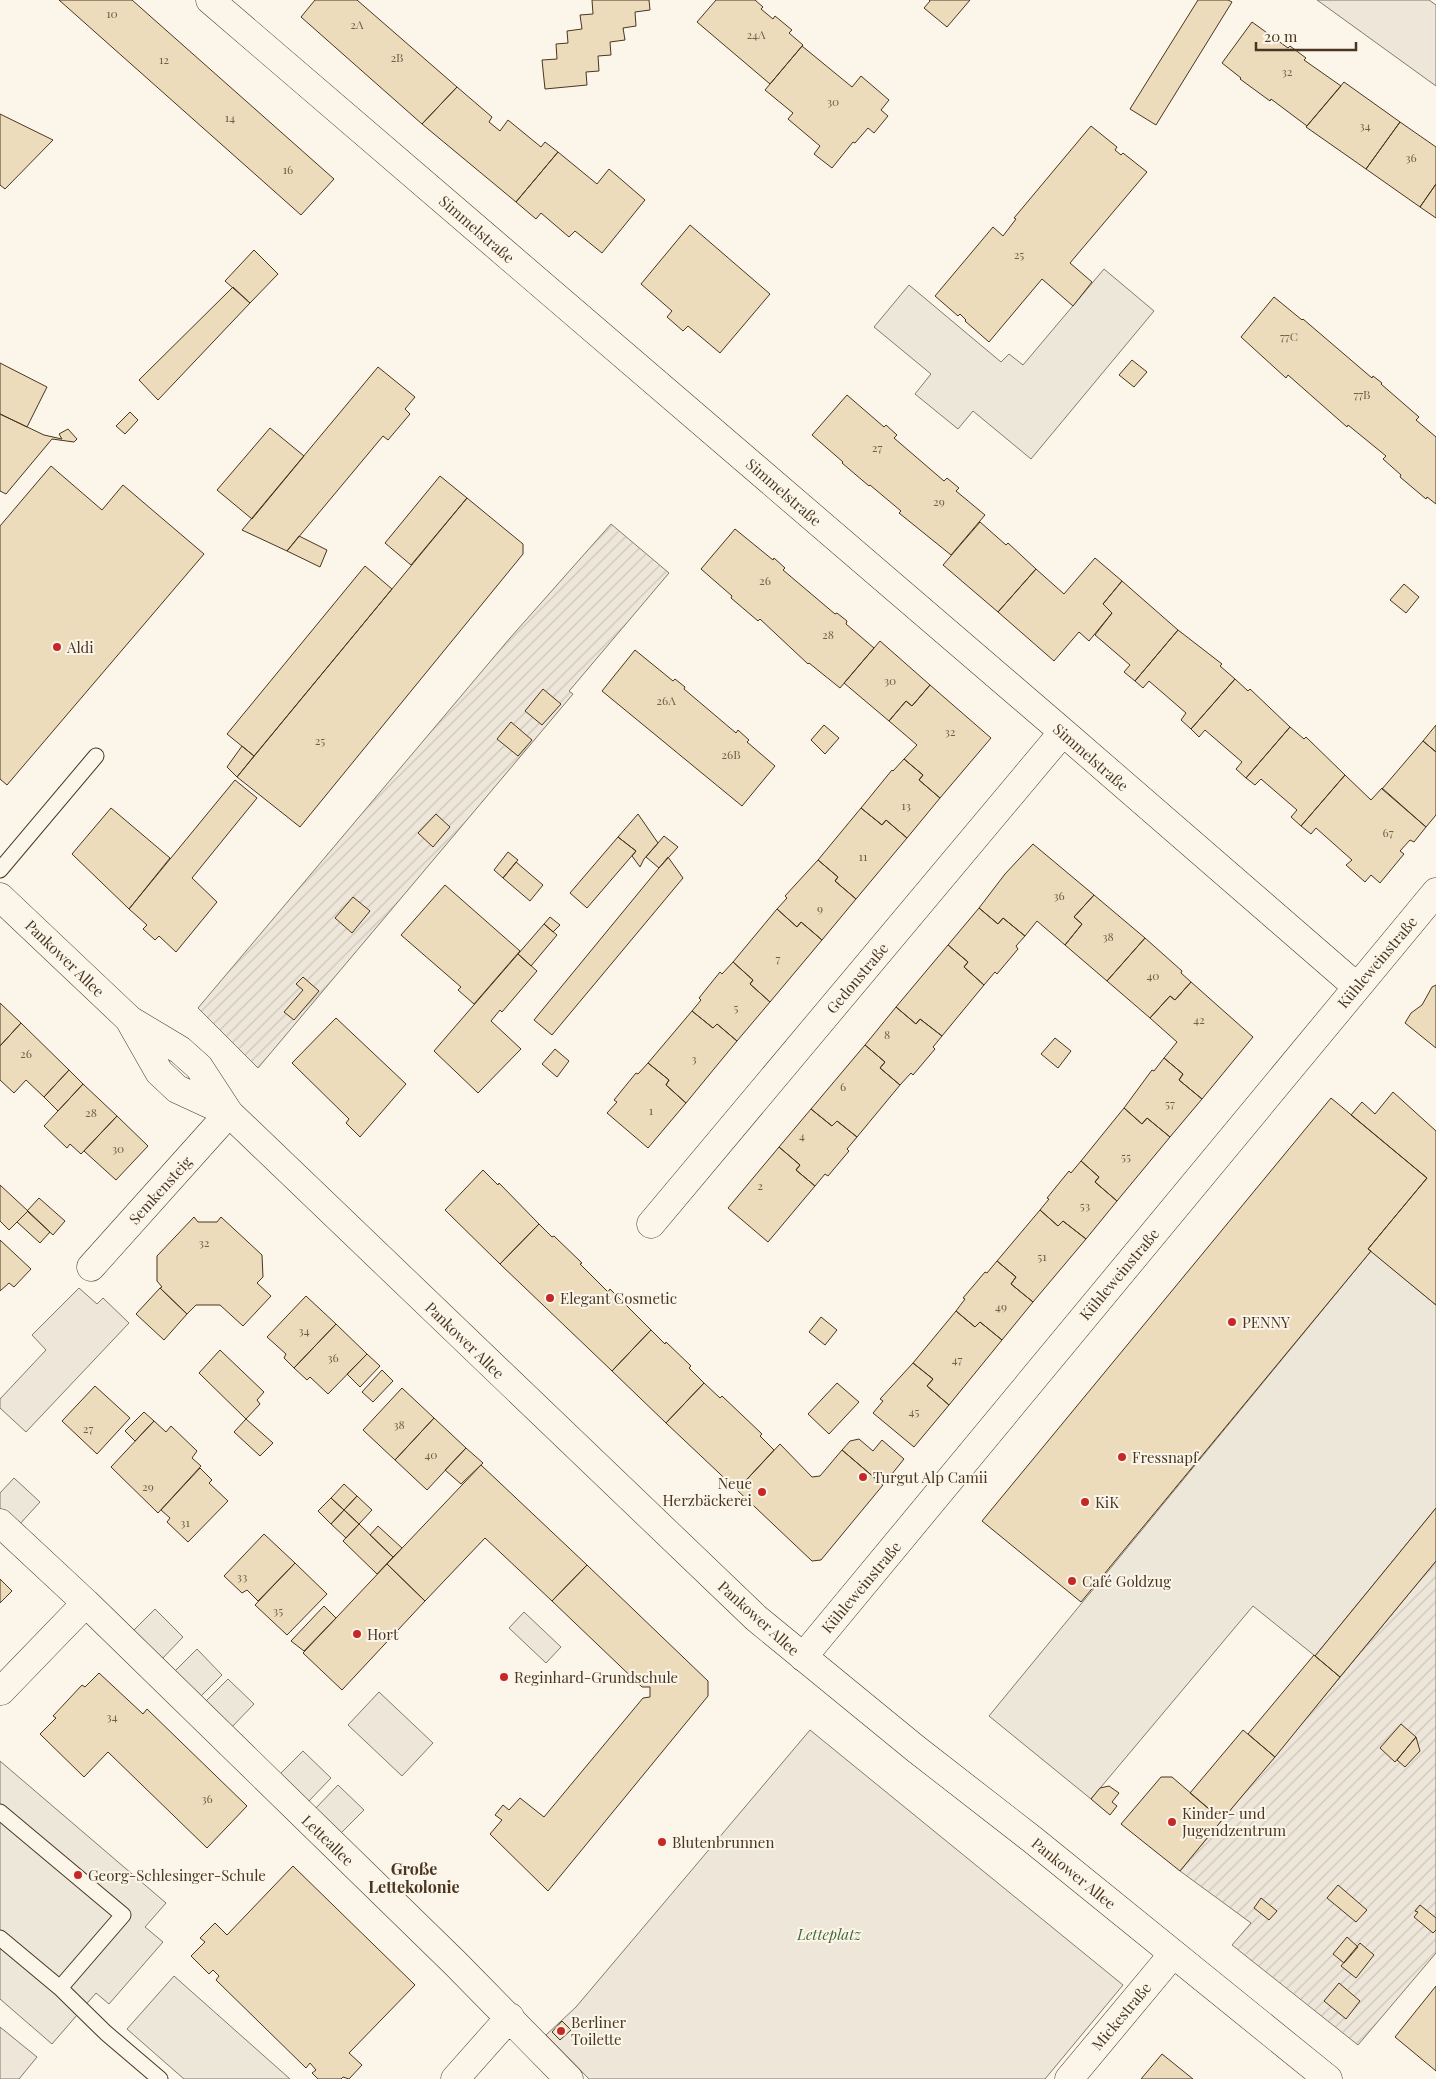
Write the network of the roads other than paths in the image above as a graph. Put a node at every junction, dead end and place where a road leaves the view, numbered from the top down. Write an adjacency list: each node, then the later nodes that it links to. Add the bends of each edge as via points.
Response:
1 (210, 0): 2 (street, Simmelstraße)
2 (1063, 732): 7 (street, Simmelstraße); 9 (street, Gedonstraße)
3 (96, 756): 4 (lane)
4 (0, 870)
5 (1436, 892): 7 (street, Kühleweinstraße)
6 (0, 896): 8 (street, Pankower Allee, via 130,1020 180,1050 199,1067)
7 (1357, 987): 13 (street, Kühleweinstraße)
8 (229, 1113): 10 (street, Semkensteig); 13 (street, Pankower Allee, via 756,1618)
9 (651, 1224)
10 (91, 1267)
11 (0, 1523): 12 (street, Letteallee)
12 (86, 1603): 14 (street); 19 (street, Letteallee)
13 (803, 1657): 17 (street, Pankower Allee)
14 (1, 1692)
15 (0, 1812): 18 (lane, via 123,1915)
16 (0, 1938): 18 (lane)
17 (1173, 1954): 23 (street, Mickestraße); 24 (street, Pankower Allee)
18 (60, 1988): 20 (lane)
19 (510, 2018): 21 (street); 22 (street, Letteallee)
20 (160, 2079)
21 (455, 2079)
22 (569, 2079)
23 (1069, 2079)
24 (1328, 2079)

